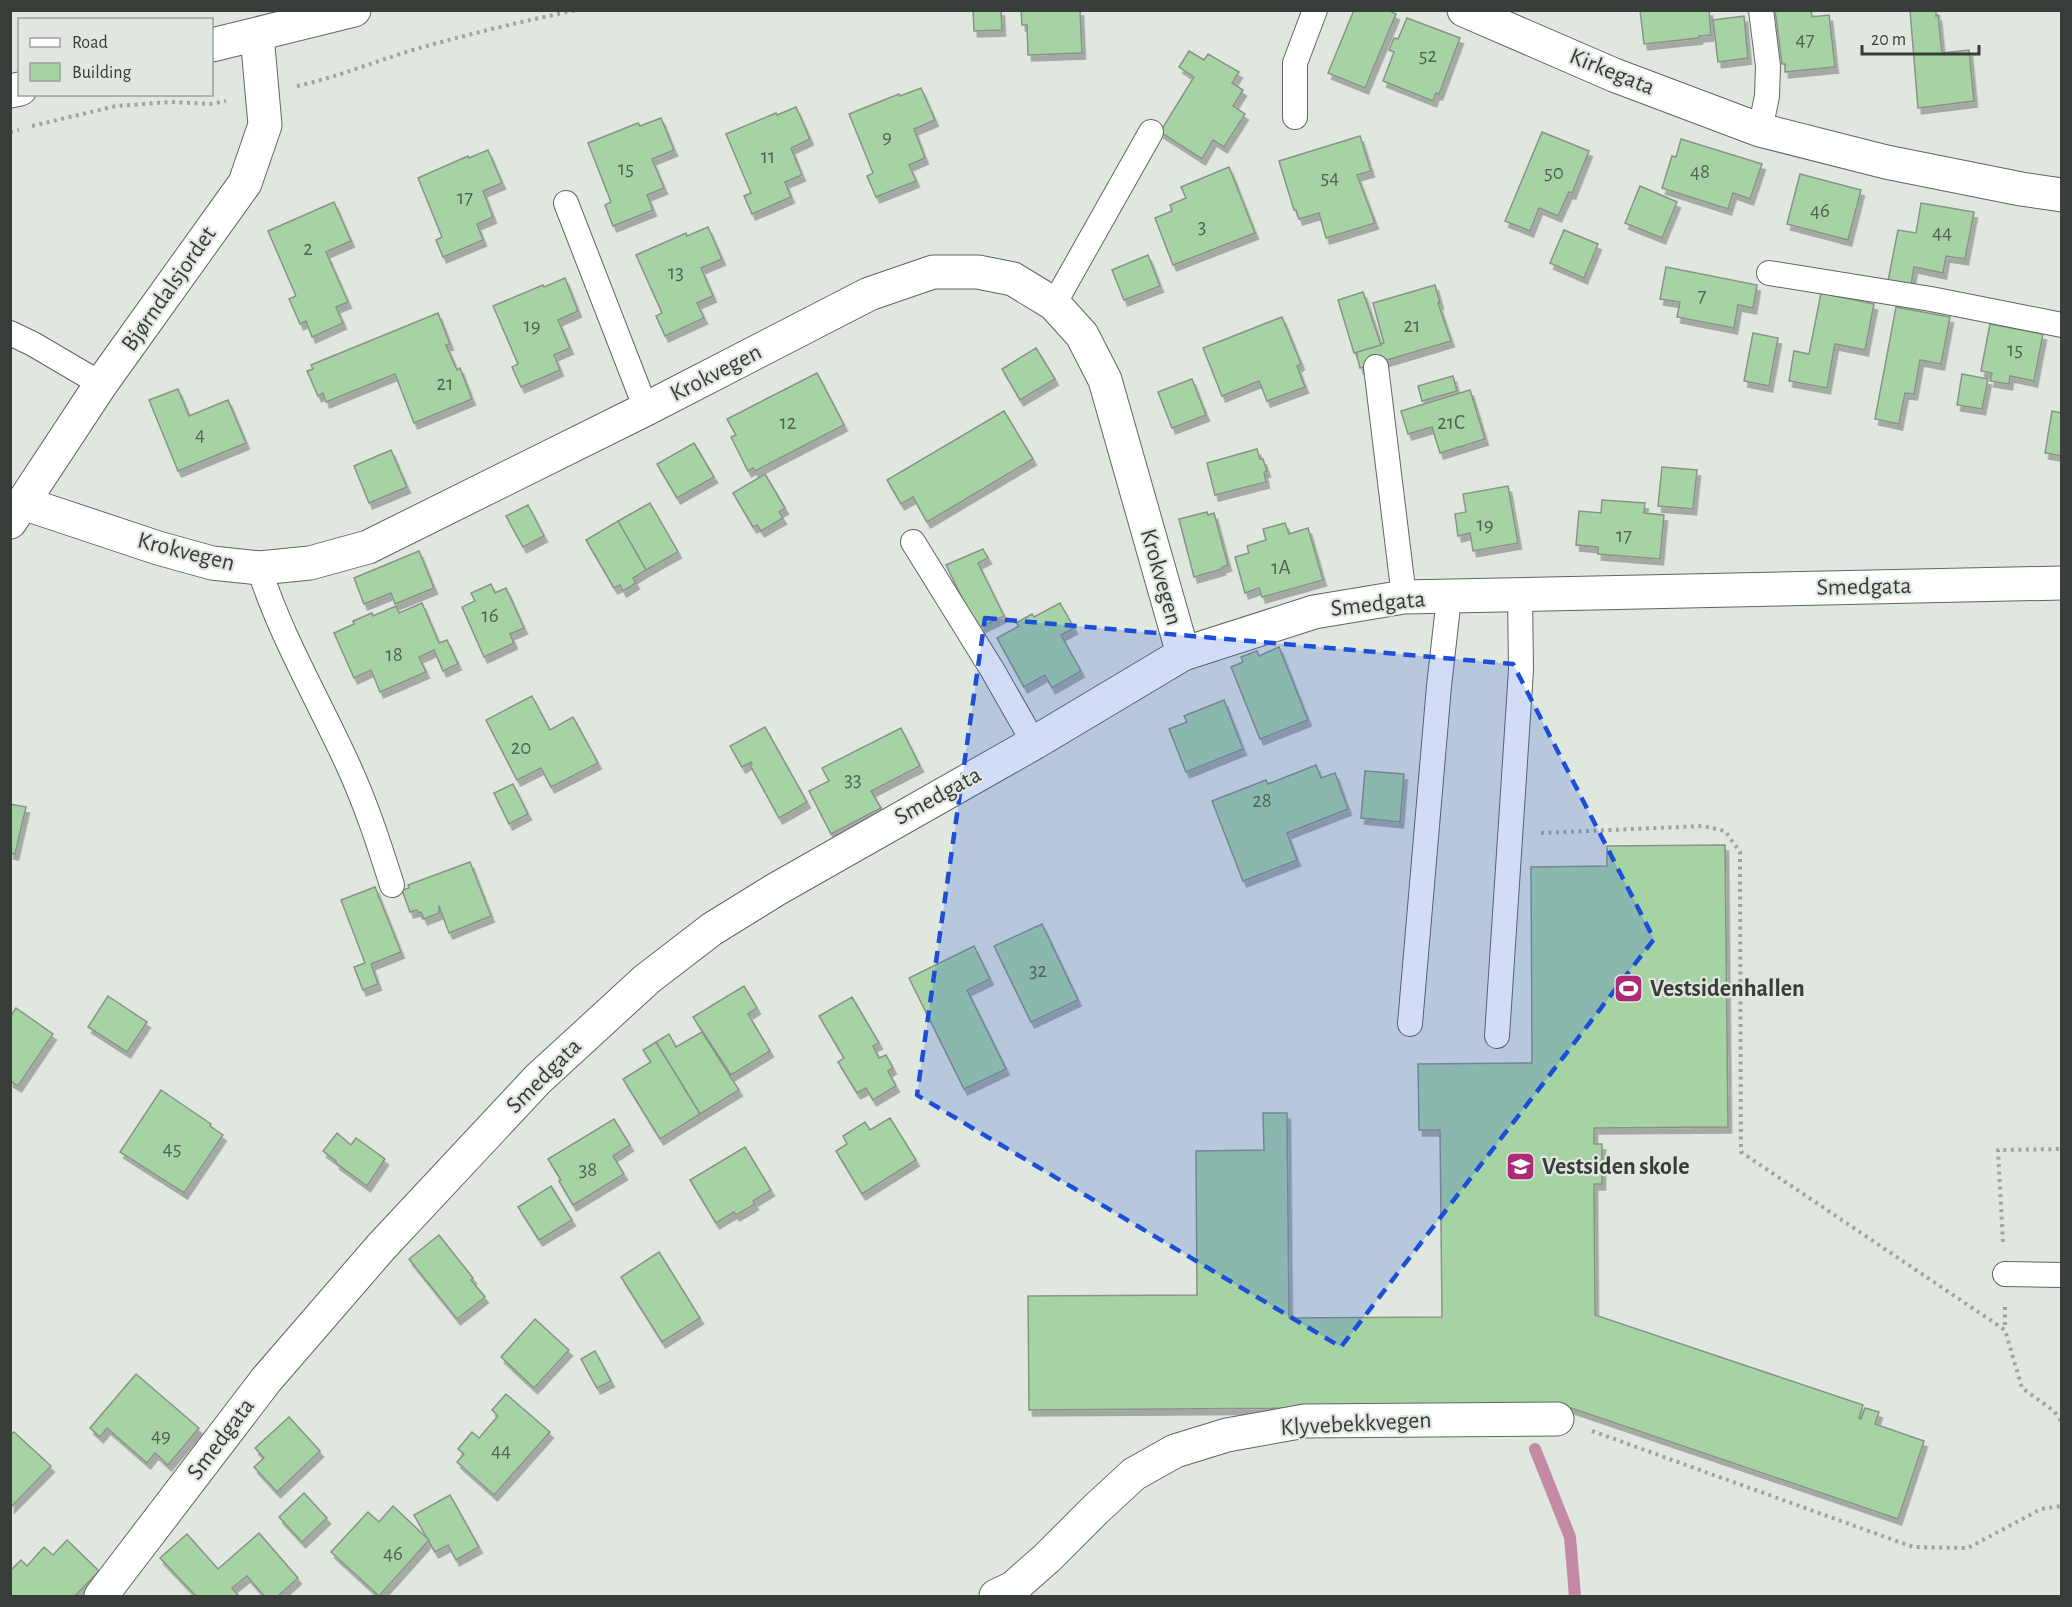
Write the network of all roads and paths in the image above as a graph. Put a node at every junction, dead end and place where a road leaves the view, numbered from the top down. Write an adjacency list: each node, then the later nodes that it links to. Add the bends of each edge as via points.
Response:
1 (354, 10): 5 (street)
2 (1315, 10): 7 (lane, via 1295,63)
3 (1464, 10): 8 (street, Kirkegata, via 1614,75)
4 (1761, 10): 8 (lane, via 1768,66)
5 (256, 35): 6 (street); 17 (street, Bjørndalsjordet, via 265,125 245,183)
6 (213, 45)
7 (1296, 117)
8 (1760, 130): 10 (street, Kirkegata, via 1886,162)
9 (1151, 132): 13 (lane)
10 (2061, 195)
11 (566, 203): 18 (lane)
12 (1769, 273): 14 (lane)
13 (1054, 304): 18 (street, Krokvegen, via 1013,279 978,272 933,272 869,294); 26 (street, Krokvegen, via 1082,335 1105,380)
14 (2061, 325)
15 (10, 333): 17 (lane)
16 (1376, 367): 24 (lane)
17 (101, 384): 19 (street, Bjørndalsjordet)
18 (646, 409): 21 (street, Krokvegen, via 368,547 310,563)
19 (17, 513): 21 (street, Krokvegen, via 212,563)
20 (913, 542): 27 (lane)
21 (259, 568): 29 (lane, via 270,603 372,822)
22 (2061, 583): 23 (street, Smedgata)
23 (1520, 594): 25 (street, Smedgata); 28 (lane, via 1521,670)
24 (1404, 597): 25 (street, Smedgata); 26 (street, Smedgata, via 1314,612)
25 (1449, 598): 30 (lane)
26 (1183, 654): 27 (street, Smedgata)
27 (1034, 742): 39 (street, Smedgata, via 775,890 712,929 646,979 538,1079 381,1247 266,1380)
28 (1511, 835): 31 (lane); 37 (path, via 1703,826 1725,831 1740,852 1741,1152 2005,1330 2022,1388 2054,1411)
29 (392, 885)
30 (1410, 1024)
31 (1497, 1036)
32 (2061, 1149): 33 (path)
33 (1998, 1150)
34 (2005, 1274): 35 (lane)
35 (2061, 1275)
36 (1557, 1419): 38 (path, via 1913,1547 1968,1548 2041,1509); 40 (street, Klyvebekkvegen, via 1305,1421 1227,1435 1175,1451 1134,1474 1013,1588)
37 (2061, 1422)
38 (2061, 1506)
39 (101, 1596)
40 (996, 1596)

